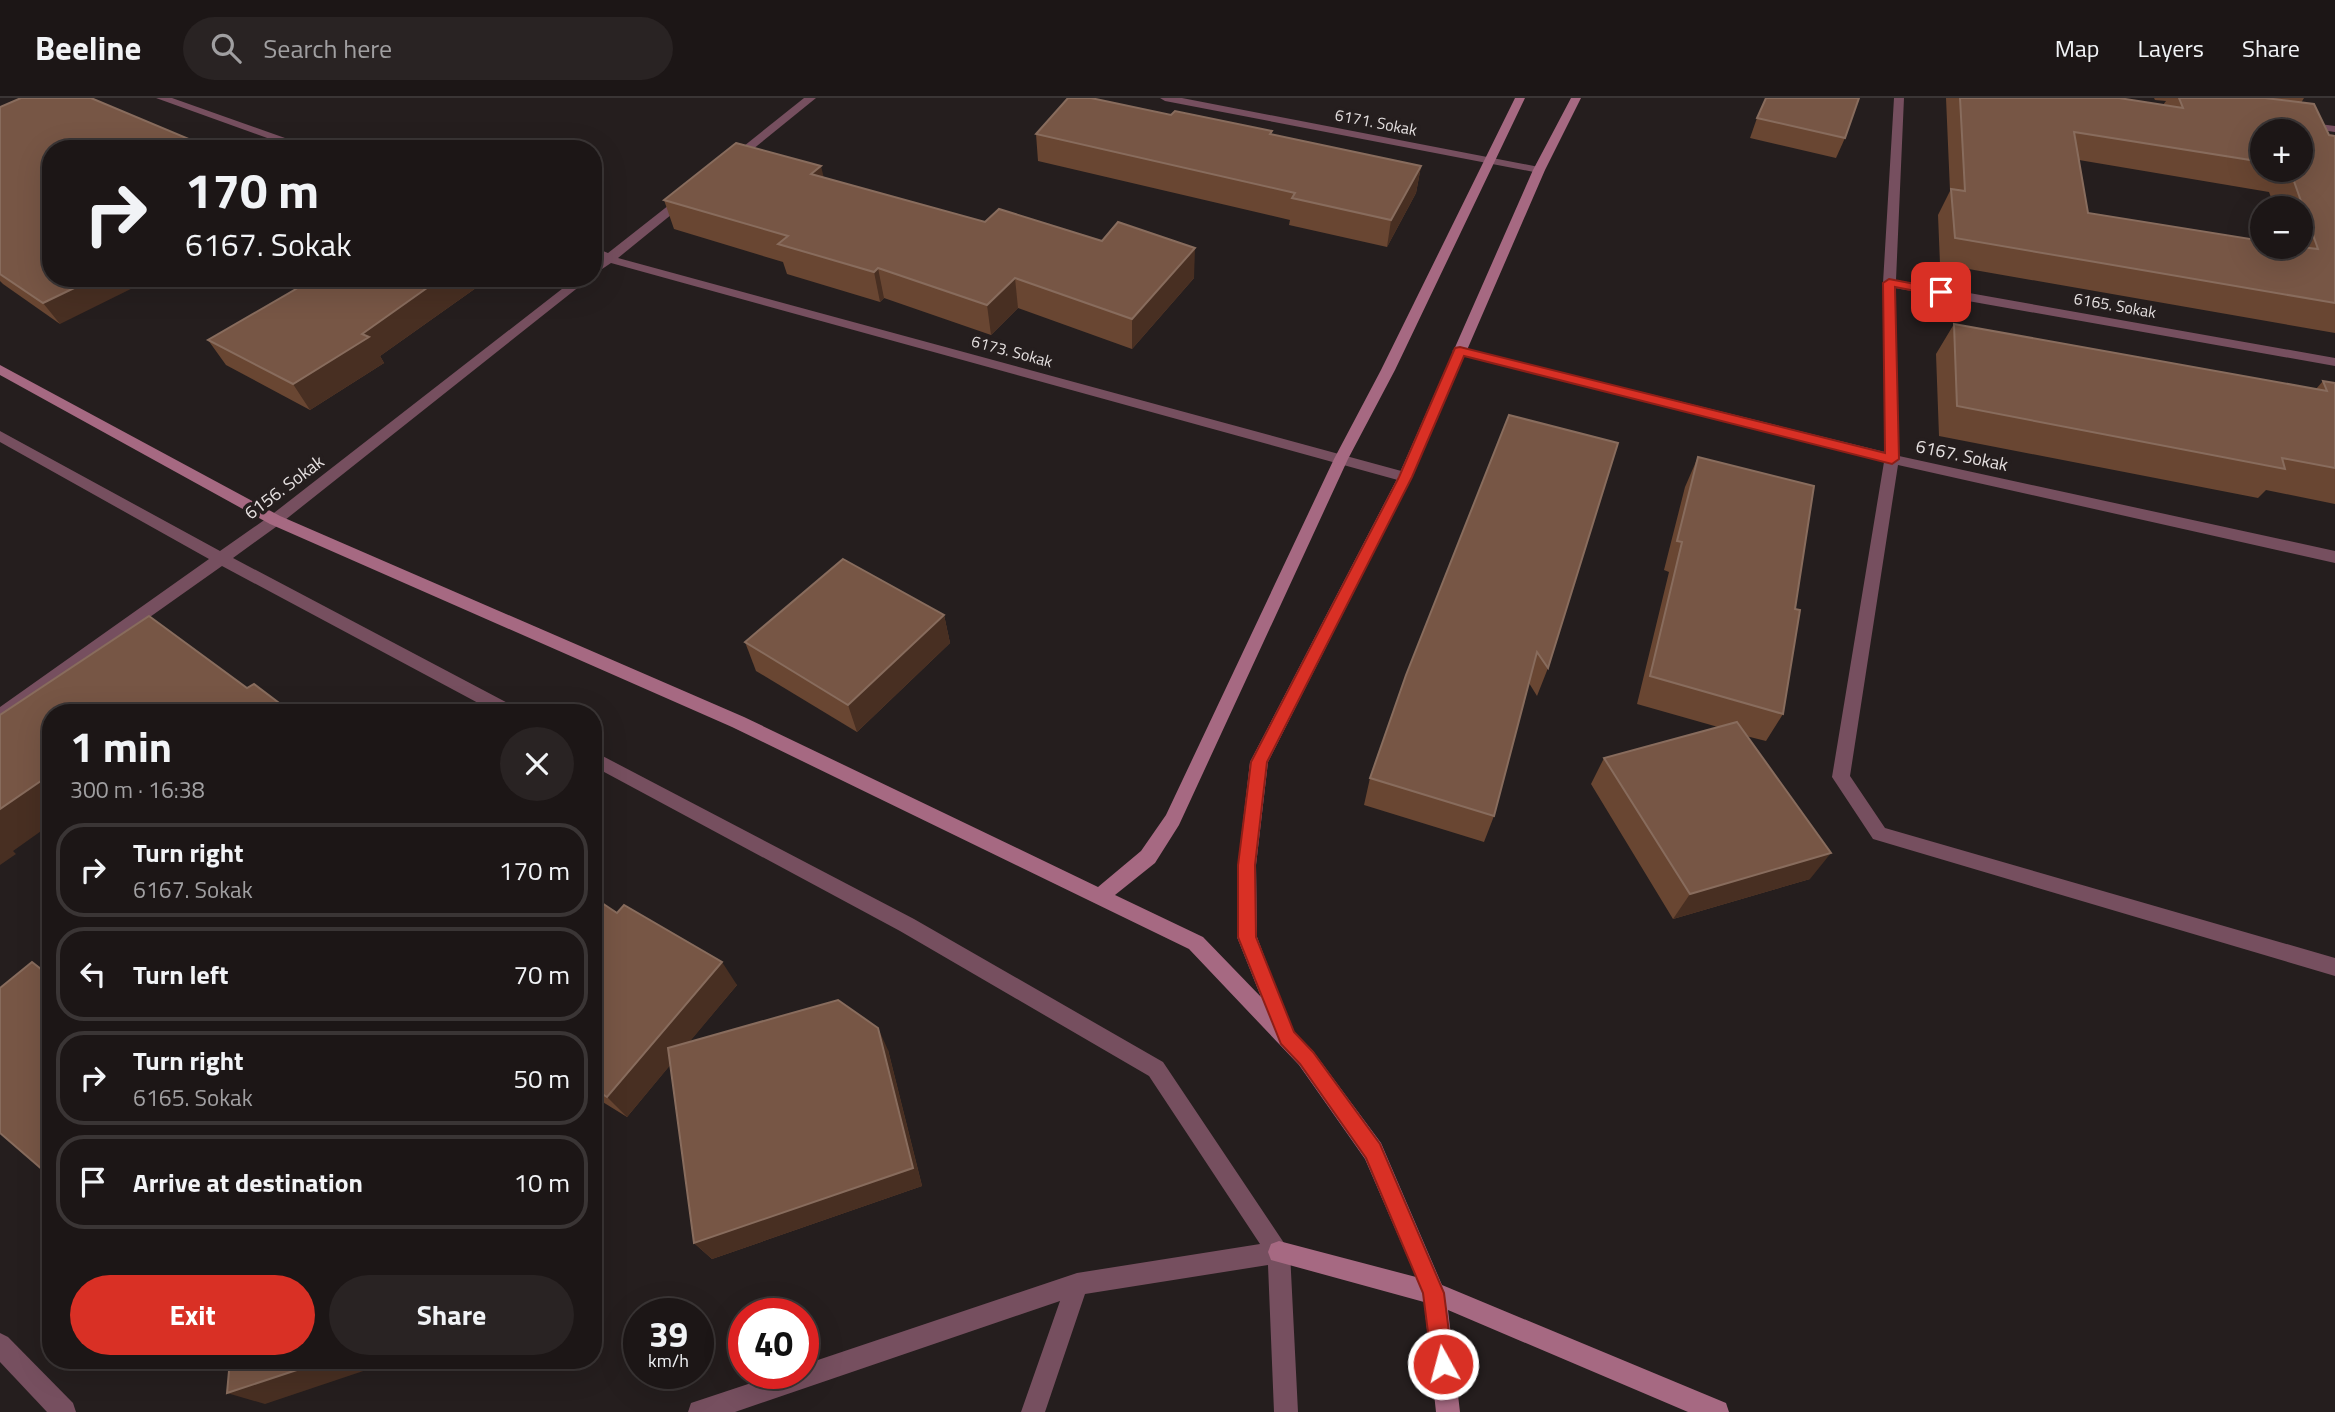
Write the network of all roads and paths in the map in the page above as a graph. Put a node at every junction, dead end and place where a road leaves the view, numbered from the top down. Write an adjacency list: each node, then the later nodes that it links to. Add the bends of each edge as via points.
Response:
1 (161, 98): 9 (street)
2 (811, 98): 11 (street)
3 (1165, 98): 10 (street, 6171. Sokak)
4 (1520, 98): 10 (street)
5 (1576, 98): 12 (street)
6 (1899, 98): 17 (street)
7 (2313, 126): 8 (street)
8 (2335, 129)
9 (284, 140)
10 (1491, 160): 12 (street, 6171. Sokak); 23 (street)
11 (727, 165)
12 (1539, 170): 19 (street)
13 (696, 190): 15 (street)
14 (602, 255): 15 (street, 6173. Sokak)
15 (609, 258): 16 (street); 23 (street, 6173. Sokak)
16 (602, 264)
17 (1889, 283): 20 (street, 6165. Sokak); 24 (street)
18 (573, 287): 26 (street, 6156. Sokak)
19 (1460, 351): 24 (street, 6167. Sokak); 25 (street)
20 (2335, 362)
21 (0, 369): 26 (street)
22 (0, 436): 28 (street)
23 (1341, 459): 25 (street, 6173. Sokak); 32 (street, via 1173,820 1148,858)
24 (1892, 459): 27 (street, 6167. Sokak); 33 (street, via 1841,777 1879,834)
25 (1405, 477): 34 (street, via 1259,762 1247,865 1247,937)
26 (275, 520): 28 (street, 6156. Sokak); 32 (street, via 738,722)
27 (2335, 557)
28 (220, 558): 29 (street); 30 (street, 6156. Sokak)
29 (494, 704)
30 (0, 716)
31 (602, 763): 35 (street, via 908,925 1156,1069)
32 (1099, 897): 34 (street, via 1196,943)
33 (2335, 967)
34 (1287, 1037): 37 (street, via 1373,1151)
35 (1279, 1252): 36 (street); 37 (street); 42 (street)
36 (1077, 1284): 40 (street); 41 (street)
37 (1434, 1293): 43 (street); 44 (street)
38 (0, 1345): 39 (street)
39 (64, 1412)
40 (700, 1412)
41 (1033, 1412)
42 (1286, 1412)
43 (1448, 1412)
44 (1717, 1412)

